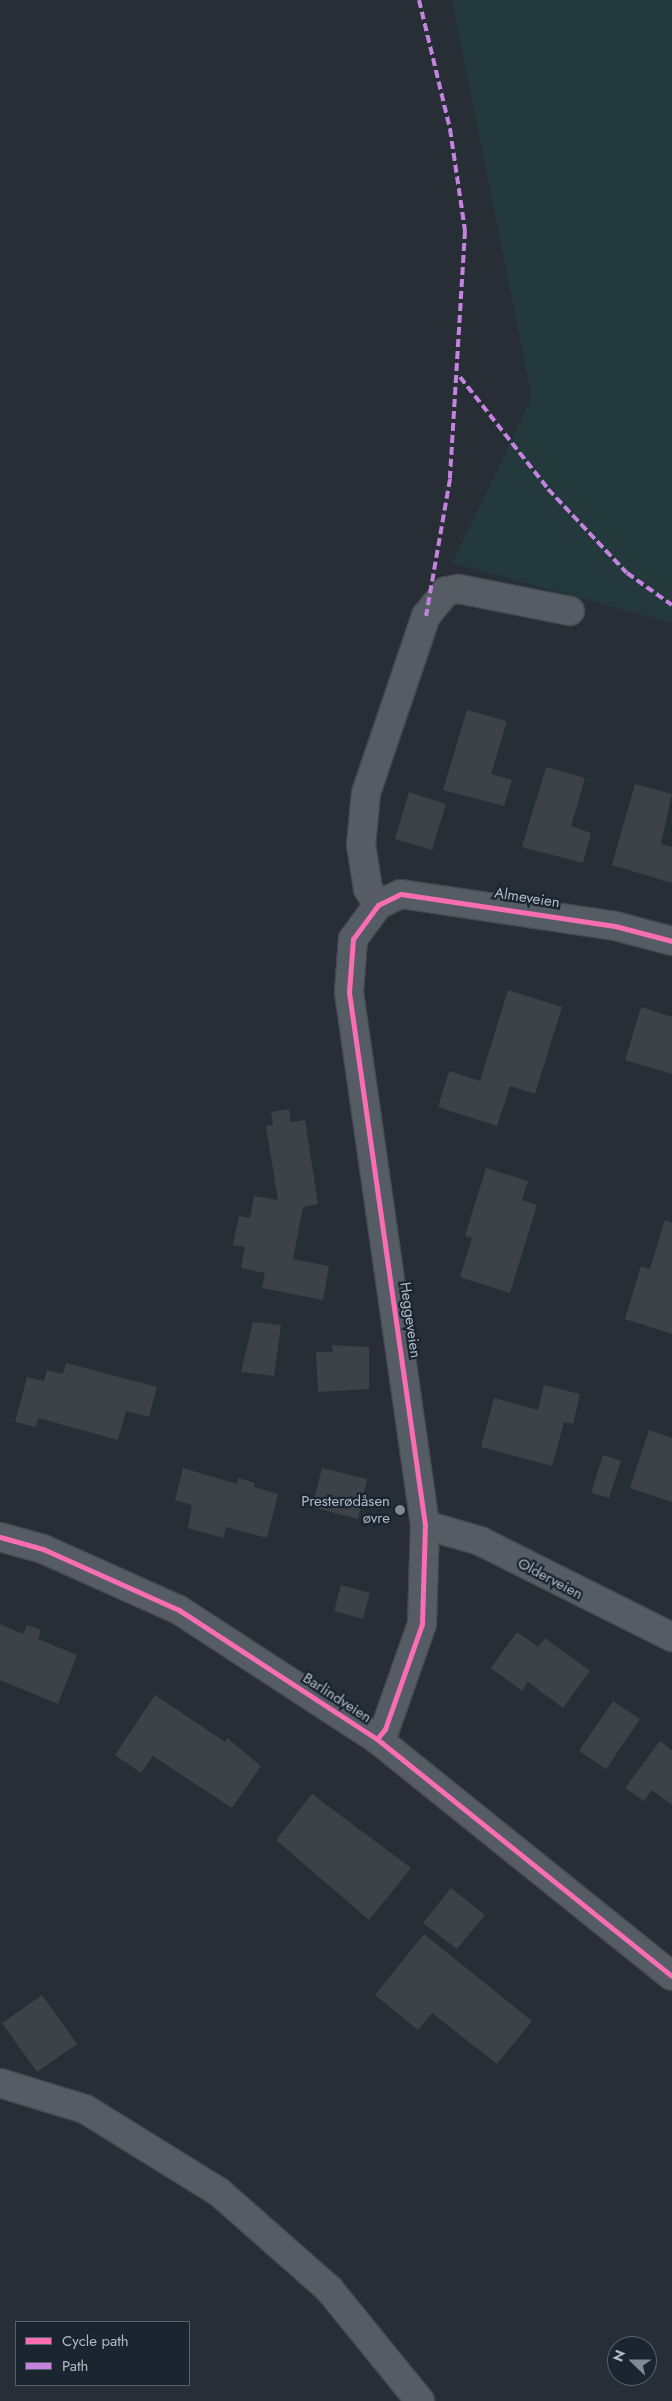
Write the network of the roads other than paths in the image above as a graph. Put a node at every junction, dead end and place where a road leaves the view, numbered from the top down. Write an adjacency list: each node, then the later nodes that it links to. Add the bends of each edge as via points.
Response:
1 (570, 611): 2 (street, via 459,589 446,591 426,616 366,793 361,844 368,889)
2 (378, 905): 3 (street, Almeveien, via 401,894 445,897 615,926); 4 (street, Heggeveien, via 353,939 349,992)
3 (672, 941)
4 (426, 1525): 6 (street, Olderveien, via 480,1541); 7 (street, Heggeveien, via 422,1624 385,1729)
5 (0, 1537): 7 (street, Barlindveien, via 43,1549 179,1610)
6 (672, 1638)
7 (377, 1739): 8 (street, Barlindveien)
8 (672, 1976)
9 (0, 2083): 10 (street, via 85,2109 219,2192 329,2289)
10 (420, 2401)

